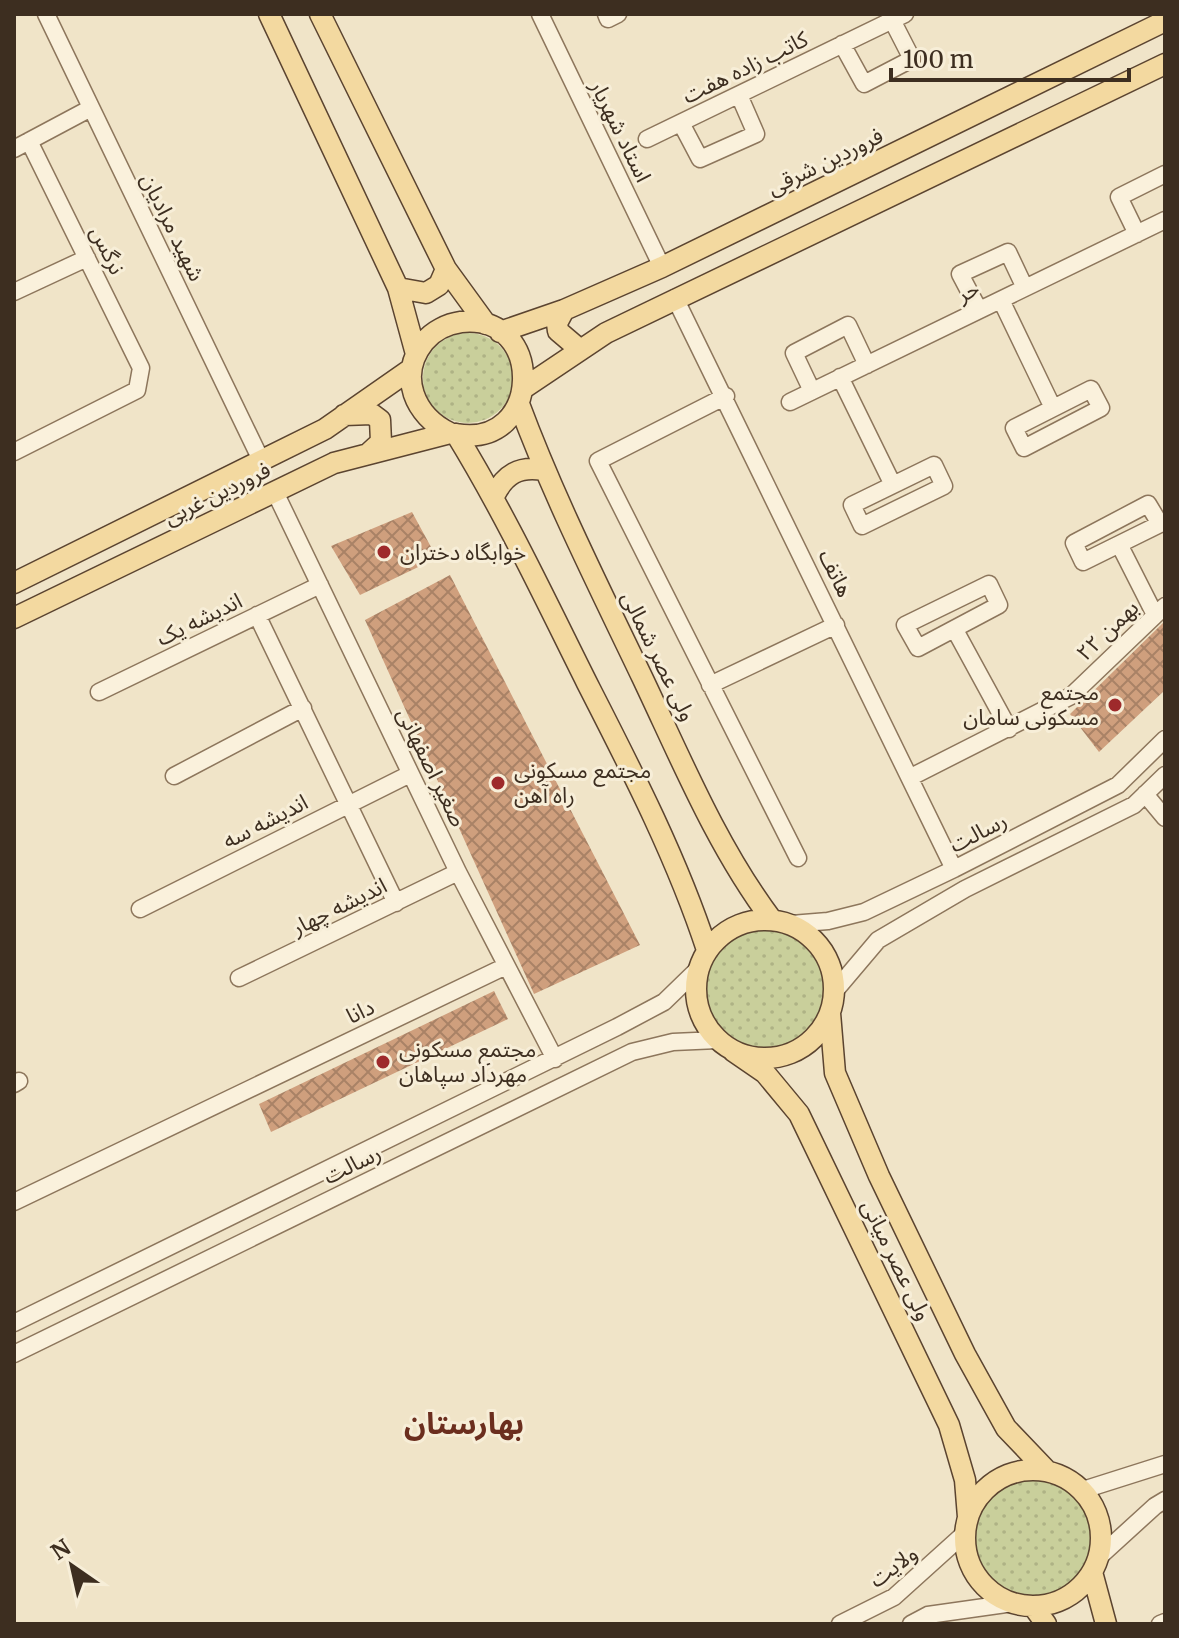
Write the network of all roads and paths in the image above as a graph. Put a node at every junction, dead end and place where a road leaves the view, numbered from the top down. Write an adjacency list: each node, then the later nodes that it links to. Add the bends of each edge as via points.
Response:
1 (46, 14): 12 (street, شهید مرادیان)
2 (269, 14): 22 (main road)
3 (320, 14): 21 (main road)
4 (540, 14): 20 (street, استاد شهریار)
5 (606, 14): 6 (street, via 608,19)
6 (618, 14)
7 (898, 17): 9 (street, کاتب زاده هفت); 9 (street, via 912,59 864,84)
8 (1165, 21): 20 (main road, فروردین شرقی)
9 (842, 44): 11 (street, کاتب زاده هفت)
10 (1165, 64): 25 (main road)
11 (739, 95): 13 (street, کاتب زاده هفت); 13 (street, via 756,134 700,159)
12 (91, 108): 15 (street); 43 (street, شهید مرادیان)
13 (681, 123): 14 (street, کاتب زاده هفت)
14 (647, 139)
15 (22, 145): 19 (street, نرگس)
16 (1165, 174): 18 (street, via 1119,197)
17 (1163, 225): 18 (street, حر)
18 (1137, 234): 23 (street, حر)
19 (87, 258): 24 (street); 41 (street, نرگس, via 141,368 142,380 137,390)
20 (662, 267): 27 (main road, فروردین شرقی)
21 (446, 269): 22 (main road, via 439,285 426,293); 29 (main road)
22 (398, 288): 31 (main road)
23 (1025, 288): 26 (street, حر); 28 (street, via 1008,252 960,274)
24 (14, 292)
25 (675, 298): 30 (main road); 36 (street, هاتف)
26 (1001, 300): 28 (street, حر); 38 (street)
27 (564, 310): 29 (main road, فروردین شرقی); 30 (main road, via 558,331)
28 (979, 310): 32 (street, حر)
29 (493, 328): 31 (main road, via 469,321 438,330); 35 (main road, via 521,357)
30 (578, 348): 35 (main road)
31 (414, 361): 39 (main road, فروردین غربی); 40 (main road, via 415,401 429,421)
32 (867, 365): 33 (street, حر); 34 (street, via 848,325 794,353)
33 (840, 377): 34 (street, حر); 45 (street)
34 (812, 391): 37 (street, حر)
35 (522, 396): 40 (main road, via 497,428); 44 (main road, ولی عصر شمالی)
36 (726, 396): 54 (street, هاتف); 56 (street, via 598,461)
37 (790, 402)
38 (1052, 406): 38 (street, via 1091,389 1101,408 1024,448 1014,428)
39 (344, 415): 42 (main road, via 372,414 380,420 381,442); 43 (main road, فروردین غربی)
40 (453, 434): 42 (main road, فروردین غربی); 47 (main road)
41 (14, 452)
42 (370, 452): 46 (main road, فروردین غربی)
43 (261, 460): 49 (main road, فروردین غربی)
44 (543, 470): 47 (main road, via 513,472); 73 (main road, ولی عصر شمالی, via 736,868)
45 (892, 483): 45 (street, via 934,465 944,486 862,526 852,505)
46 (275, 492): 50 (street, صغیر اصفهانی); 53 (main road, فروردین غربی)
47 (494, 496): 74 (main road, via 693,908)
48 (1120, 546): 48 (street, via 1160,524 1148,504 1074,543 1083,562); 51 (street)
49 (14, 583)
50 (320, 585): 52 (street, اندیشه یک); 61 (street, صغیر اصفهانی)
51 (1160, 610): 59 (street, ۲۲ بهمن, via 1071,696)
52 (257, 615): 57 (street, اندیشه یک); 58 (street)
53 (14, 618)
54 (836, 625): 56 (street); 64 (street, هاتف)
55 (955, 630): 55 (street, via 999,605 989,584 905,625 918,648); 59 (street)
56 (710, 685): 68 (street)
57 (99, 692)
58 (303, 708): 63 (street); 66 (street)
59 (1009, 729): 64 (street, ۲۲ بهمن)
60 (1165, 739): 69 (street, رسالت, via 1118,785)
61 (410, 774): 66 (street, اندیشه سه); 70 (street, صغیر اصفهانی)
62 (1165, 775): 65 (street, رسالت)
63 (174, 776)
64 (911, 777): 69 (street, هاتف)
65 (1145, 794): 67 (street); 77 (street, رسالت, via 1134,805 965,889 878,940)
66 (348, 804): 71 (street); 72 (street, اندیشه سه)
67 (1165, 818)
68 (798, 858)
69 (954, 869): 73 (street, رسالت, via 864,912 828,921)
70 (458, 872): 71 (street, اندیشه چهار); 75 (street, صغیر اصفهانی)
71 (396, 903): 76 (street, اندیشه چهار)
72 (140, 909)
73 (782, 922): 74 (main road, via 747,922 725,932); 77 (main road, via 809,935 824,951)
74 (703, 959): 79 (main road, via 695,988 698,1007); 80 (street, رسالت, via 664,1002)
75 (506, 966): 80 (street, صغیر اصفهانی); 81 (street, دانا)
76 (239, 978)
77 (834, 992): 78 (main road)
78 (830, 1013): 79 (main road, via 818,1033 789,1052 756,1057); 85 (main road, ولی عصر میانی, via 835,1073 879,1176 1006,1428)
79 (726, 1046): 83 (street, رسالت, via 673,1042 632,1052); 88 (main road, ولی عصر میانی, via 765,1073 799,1114 949,1425 965,1480)
80 (555, 1059): 82 (street, رسالت)
81 (14, 1202)
82 (14, 1323)
83 (14, 1354)
84 (1165, 1464): 86 (street)
85 (1047, 1471): 86 (main road); 88 (main road, via 1027,1470 990,1485 977,1499)
86 (1083, 1490): 89 (main road, via 1101,1529)
87 (1165, 1500): 89 (street)
88 (967, 1525): 90 (main road, via 973,1571 990,1590); 91 (street, ولایت, via 894,1597)
89 (1096, 1564): 90 (main road, via 1067,1597); 94 (main road)
90 (1023, 1604): 92 (street, via 928,1615); 93 (main road)
91 (840, 1624)
92 (911, 1624)
93 (1046, 1624)
94 (1106, 1624)

